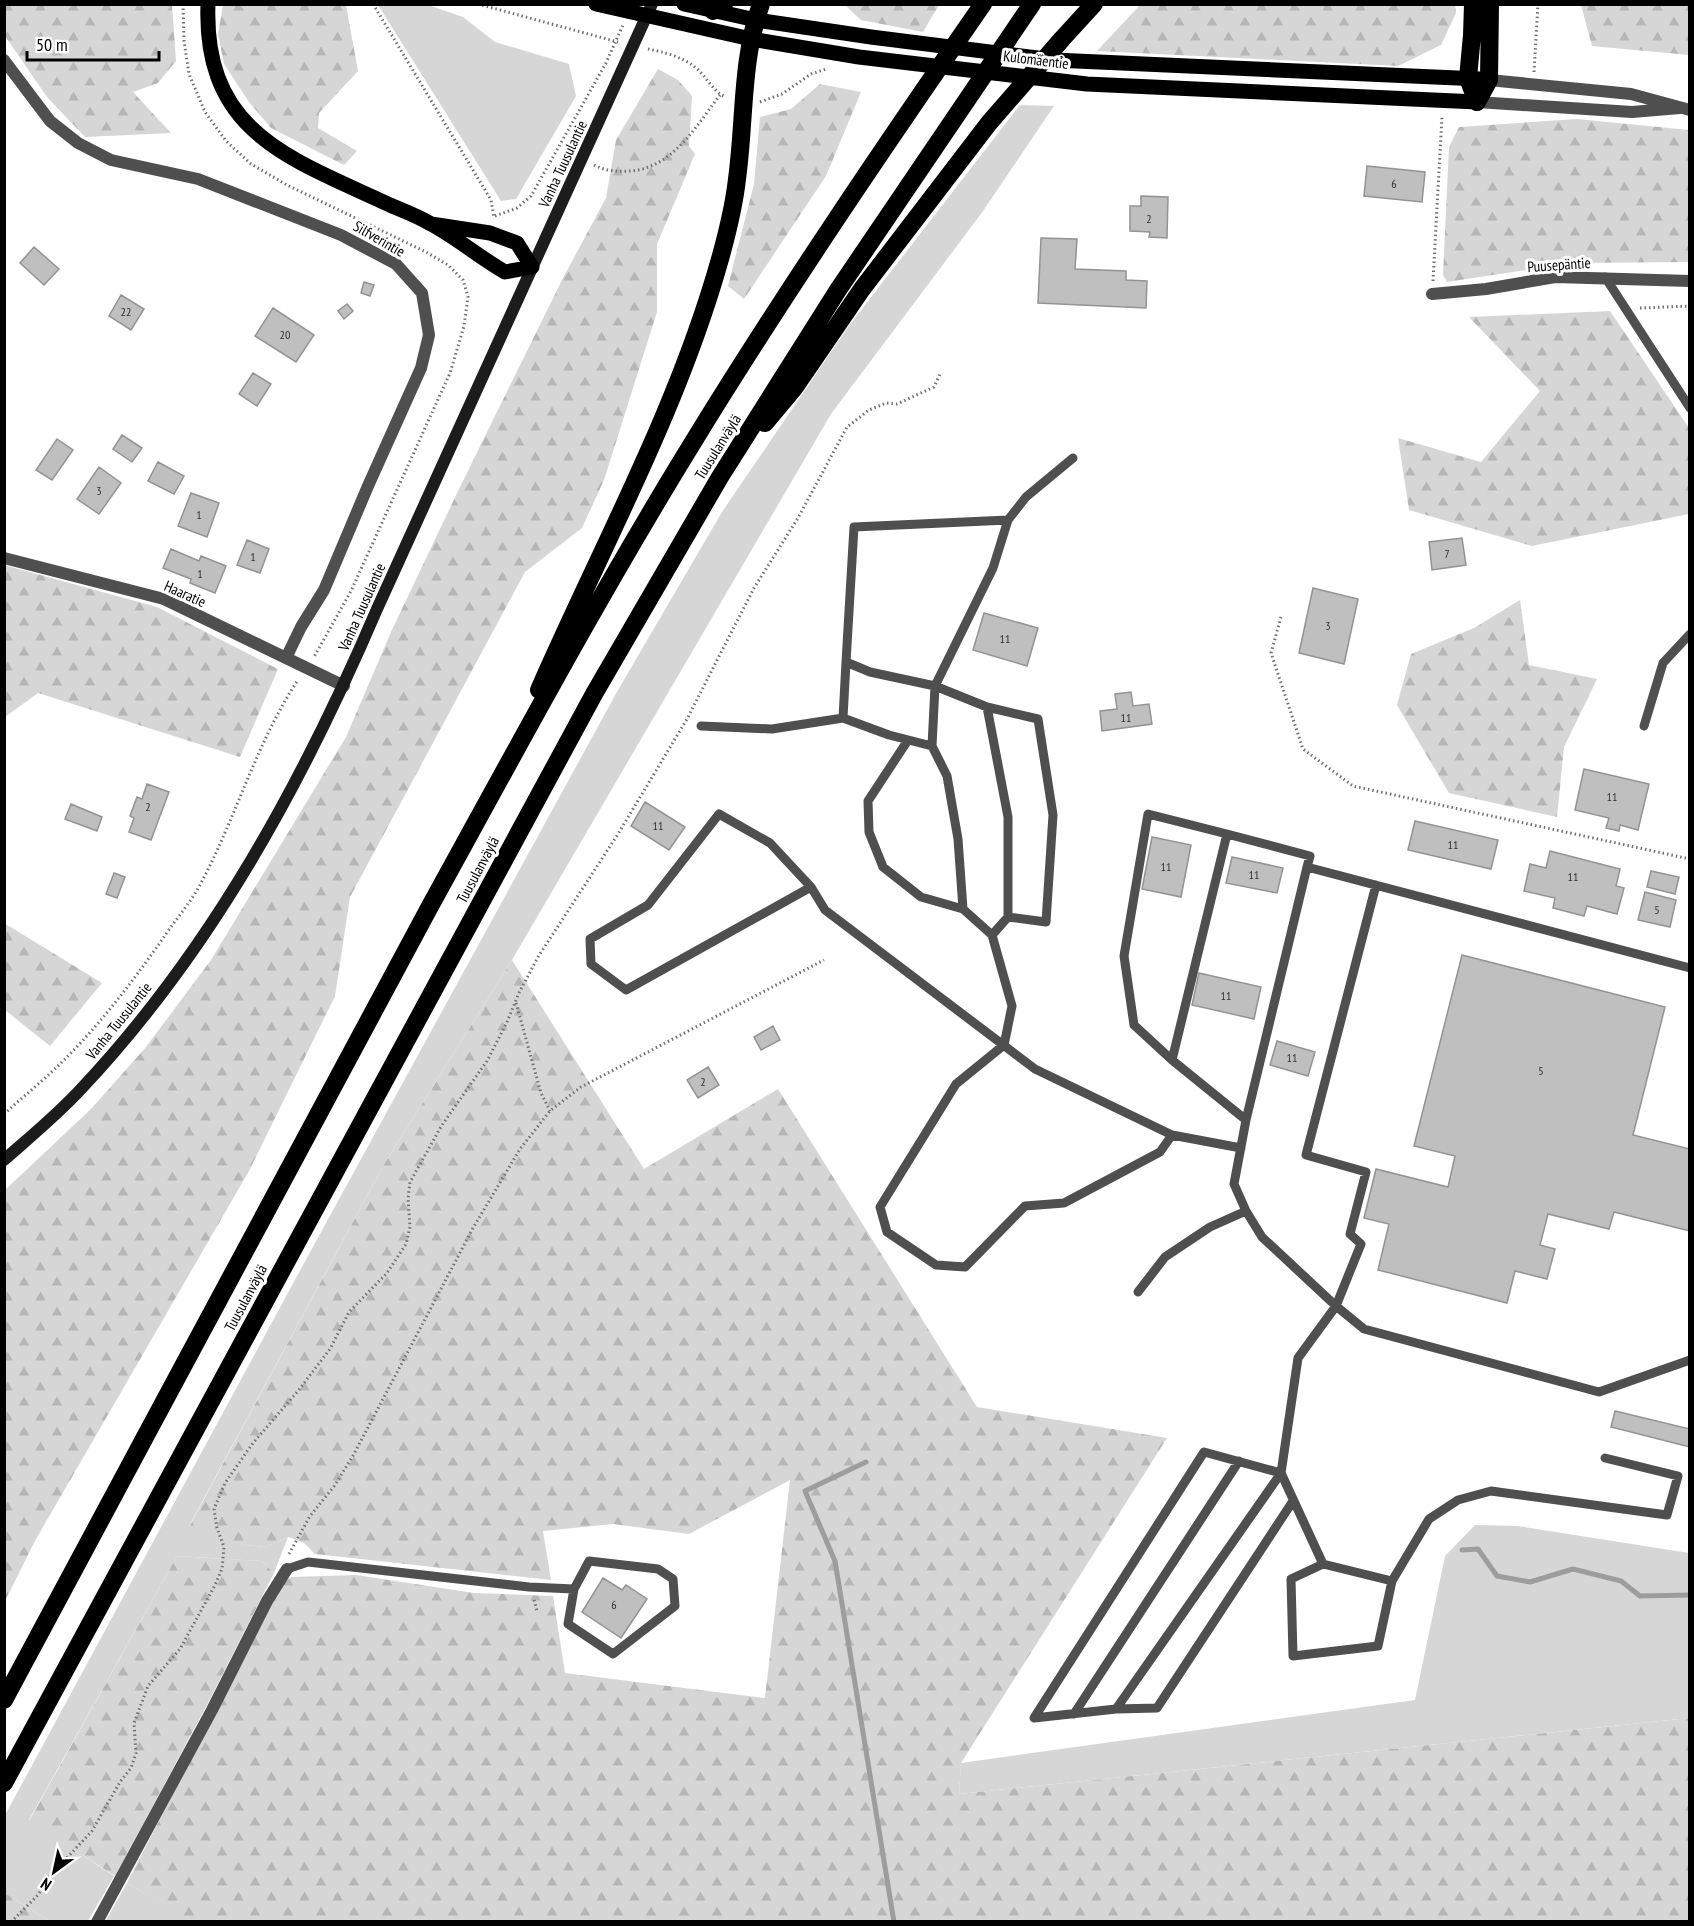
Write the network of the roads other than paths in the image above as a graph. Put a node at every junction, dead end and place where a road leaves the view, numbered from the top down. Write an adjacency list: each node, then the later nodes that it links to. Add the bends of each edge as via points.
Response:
1 (208, 4): 18 (main road, via 210,38 219,77 237,112 254,132 299,162)
2 (596, 4): 12 (main road, Kulomäentie)
3 (652, 4): 19 (main road, Vanha Tuusulantie)
4 (684, 4): 10 (main road, Kulomäentie)
5 (983, 4): 39 (highway, Tuusulanväylä, via 799,274 694,441)
6 (1032, 4): 25 (highway, Tuusulanväylä, via 838,290)
7 (1094, 4): 25 (highway, via 989,123 862,289 795,387)
8 (1473, 4): 14 (highway)
9 (1490, 4): 15 (highway)
10 (718, 8): 11 (main road, Kulomäentie)
11 (759, 12): 12 (highway); 14 (main road, Kulomäentie, via 871,37 1054,60)
12 (752, 39): 16 (main road, Kulomäentie, via 859,57 1087,84); 39 (highway, via 737,180 720,259 689,350 644,462)
13 (4, 60): 29 (street, Silfverintie, via 50,121 78,143 111,160 198,179 341,235 396,264 422,293 429,335 421,368 324,590)
14 (1468, 78): 15 (main road, Kulomäentie); 16 (highway)
15 (1489, 81): 16 (highway); 17 (street, via 1631,94)
16 (1477, 102): 17 (street, via 1632,112)
17 (1685, 109)
18 (431, 224): 19 (main road, via 504,272); 19 (main road, via 490,233 517,243)
19 (532, 267): 31 (main road, Vanha Tuusulantie)
20 (1605, 277): 21 (street, Puusepäntie); 22 (street, Puusepäntie, via 1555,277); 23 (lane)
21 (1689, 281)
22 (1432, 294)
23 (1689, 408)
24 (1074, 458): 26 (lane, via 1026,497)
25 (720, 477): 69 (highway, Tuusulanväylä, via 594,694)
26 (1008, 520): 30 (lane, via 854,527); 32 (lane, via 993,568)
27 (4, 558): 29 (street, Haaratie, via 164,599)
28 (1689, 634): 36 (lane, via 1663,663)
29 (286, 658): 31 (street, Haaratie)
30 (846, 662): 32 (lane, via 870,672); 34 (lane)
31 (344, 686): 53 (main road, Vanha Tuusulantie, via 285,804 187,960 80,1091)
32 (934, 686): 33 (lane); 38 (lane)
33 (987, 707): 45 (lane, via 1008,818); 45 (lane, via 1038,719 1053,815 1046,922)
34 (843, 718): 35 (lane, via 772,729); 37 (lane)
35 (701, 726)
36 (1644, 726)
37 (908, 740): 38 (lane); 44 (lane, via 868,801 869,832 883,867 921,897)
38 (932, 746): 44 (lane, via 947,776 958,839)
39 (497, 785): 66 (highway, Tuusulanväylä)
40 (1227, 834): 41 (lane, via 1310,856); 49 (lane); 49 (lane, via 1148,814 1124,956 1134,1025)
41 (1307, 867): 42 (lane); 50 (lane)
42 (1376, 885): 47 (lane); 56 (lane, via 1306,1155 1366,1172 1350,1234 1361,1244)
43 (811, 887): 43 (lane, via 770,843 719,814 648,905 590,939 591,964 626,990); 48 (lane, via 825,910)
44 (963, 909): 46 (lane)
45 (1008, 917): 46 (lane)
46 (992, 935): 48 (lane, via 1012,1006)
47 (1689, 968)
48 (1004, 1045): 51 (lane, via 1035,1069); 51 (lane, via 956,1084 880,1207 887,1232 936,1265 965,1268 1025,1206 1064,1203 1160,1152)
49 (1172, 1060): 50 (lane)
50 (1246, 1120): 52 (lane)
51 (1172, 1135): 52 (lane)
52 (1241, 1148): 54 (lane, via 1234,1184)
53 (4, 1160)
54 (1246, 1211): 55 (lane, via 1210,1227 1165,1257); 56 (lane, via 1262,1237)
55 (1138, 1292)
56 (1336, 1306): 57 (lane, via 1364,1329 1599,1392); 60 (lane, via 1298,1358)
57 (1689, 1360)
58 (1605, 1458): 64 (lane, via 1678,1476 1667,1515 1491,1491 1458,1500 1429,1519)
59 (1239, 1461): 60 (lane); 68 (lane); 68 (lane, via 1204,1452 1034,1718)
60 (1281, 1473): 61 (lane); 67 (lane)
61 (1293, 1501): 62 (lane); 67 (lane, via 1157,1708)
62 (1323, 1564): 64 (lane); 64 (lane, via 1291,1579 1293,1656 1378,1646)
63 (287, 1569): 65 (lane, via 308,1562); 70 (street)
64 (1392, 1581)
65 (574, 1589): 65 (lane, via 590,1561 658,1569 673,1579 675,1606 613,1654 568,1624)
66 (4, 1700)
67 (1116, 1709): 68 (lane)
68 (1074, 1714)
69 (4, 1783)
70 (97, 1922)

